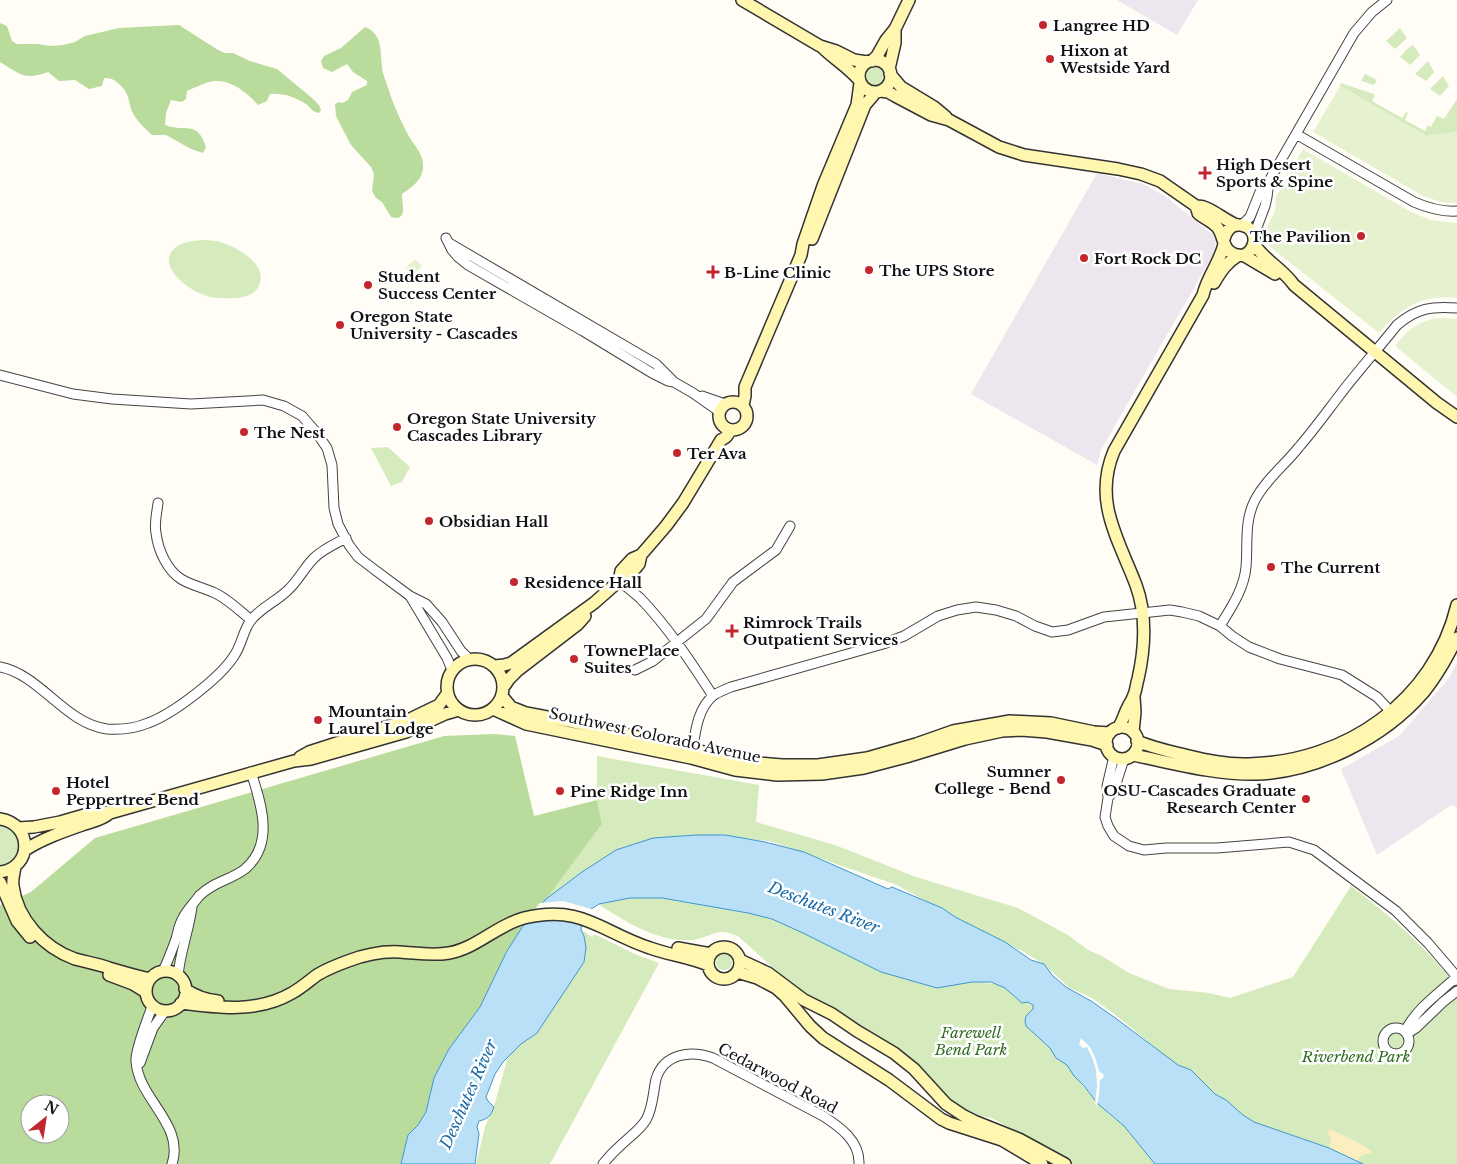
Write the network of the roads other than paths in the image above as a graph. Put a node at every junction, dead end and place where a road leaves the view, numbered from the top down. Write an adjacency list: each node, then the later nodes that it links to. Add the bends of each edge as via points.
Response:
1 (742, 0): 5 (main road)
2 (909, 0): 4 (main road)
3 (1387, 0): 11 (street, via 1354,34)
4 (895, 29): 6 (main road, via 877,56); 7 (main road)
5 (820, 46): 6 (main road, via 854,60); 8 (main road)
6 (869, 62): 7 (main road, via 882,62); 8 (main road, via 861,68)
7 (889, 72): 9 (main road, via 888,84); 10 (main road, via 901,87 934,106)
8 (860, 81): 9 (main road, via 867,90); 12 (main road, via 857,105)
9 (878, 91): 10 (main road); 13 (main road, via 865,105)
10 (949, 120): 15 (main road, via 998,148 1141,174 1160,181)
11 (1296, 134): 14 (street); 16 (street, via 1414,202 1432,209)
12 (840, 146): 13 (main road, via 842,152); 21 (main road, via 823,186)
13 (836, 181): 21 (main road, via 809,246)
14 (1269, 181): 17 (street, via 1260,192 1250,217); 19 (street)
15 (1196, 206): 17 (main road, via 1203,206); 20 (main road, via 1198,213 1221,232)
16 (1457, 211)
17 (1239, 225): 19 (main road, via 1247,227); 20 (main road, via 1228,230)
18 (448, 240): 29 (street, via 458,258 468,265 652,373)
19 (1254, 240): 22 (main road, via 1248,252); 23 (main road, via 1264,257)
20 (1224, 241): 22 (main road, via 1229,252); 24 (main road)
21 (801, 255): 29 (main road, via 745,387)
22 (1241, 255): 23 (main road); 24 (main road, via 1225,265)
23 (1294, 285): 26 (main road)
24 (1203, 295): 40 (main road, via 1114,450 1107,472 1107,512 1136,586)
25 (1457, 308): 26 (street, via 1435,307 1412,313 1397,325)
26 (1376, 352): 28 (main road); 42 (street, via 1255,500 1248,523 1246,568 1235,602)
27 (0, 375): 35 (street, via 73,394 112,399 191,404 263,400 284,406 302,416 327,448 332,465 334,508)
28 (1437, 403): 30 (main road); 31 (main road)
29 (730, 406): 32 (main road, via 719,417); 32 (main road, via 747,413 746,422 740,428)
30 (1457, 417)
31 (1457, 424)
32 (727, 428): 36 (main road, via 726,437 682,503 641,555 639,564 628,577)
33 (158, 503): 41 (street, via 155,532 170,571 192,585 215,592)
34 (790, 526): 44 (street, via 776,550 733,582 706,619)
35 (346, 538): 37 (street, via 358,557); 41 (street, via 312,559 293,586)
36 (618, 581): 38 (main road); 44 (street, via 639,598)
37 (410, 596): 45 (street, via 426,604); 48 (street)
38 (594, 603): 46 (main road, via 511,663); 50 (main road, via 577,624 508,679)
39 (1457, 605): 56 (main road, via 1450,630 1433,664)
40 (1142, 613): 42 (street, via 1170,610 1199,616); 52 (street, via 1104,617 1068,630 1052,632 996,610 976,607 956,610 883,644 732,687); 53 (main road, via 1143,654)
41 (251, 620): 47 (street, via 226,668 169,712 134,728 107,729 84,722 28,680)
42 (1220, 626): 56 (street, via 1249,647 1280,659 1342,675 1377,697)
43 (1457, 638): 56 (main road, via 1434,679)
44 (676, 643): 49 (street); 52 (street)
45 (469, 659): 46 (main road, via 478,658); 48 (main road)
46 (495, 666): 50 (main road, via 500,673)
47 (0, 667)
48 (452, 670): 51 (main road, via 448,678)
49 (634, 670)
50 (503, 691): 55 (main road); 60 (main road, Southwest Colorado Avenue, via 511,706 526,713)
51 (448, 694): 54 (main road); 62 (main road, via 439,705 408,720 309,752)
52 (713, 696): 60 (street, via 703,708)
53 (1134, 697): 57 (main road); 58 (main road)
54 (458, 710): 55 (main road, via 476,716); 62 (main road, via 406,732)
55 (493, 710): 60 (main road, Southwest Colorado Avenue, via 526,724)
56 (1394, 715): 58 (main road, via 1332,748 1267,764 1206,760 1151,747); 61 (main road, via 1343,753 1290,770 1257,774 1223,772)
57 (1114, 730): 58 (main road, via 1128,729); 59 (main road); 60 (main road, Southwest Colorado Avenue, via 1094,732 1051,723 1010,721 953,732 867,758 818,765 748,762)
58 (1135, 736): 61 (main road, via 1138,746)
59 (1107, 745): 60 (main road, Southwest Colorado Avenue, via 1047,732 1002,731 864,768 822,774 735,770); 61 (main road, via 1108,750)
60 (692, 753)
61 (1123, 757): 80 (street, via 1107,786 1105,817 1114,836 1129,846 1144,850 1289,842 1314,850 1396,911)
62 (294, 761): 63 (main road)
63 (251, 772): 64 (main road); 71 (street, via 264,821 264,833 256,856 245,869 210,886)
64 (110, 813): 66 (main road, via 98,812); 67 (main road, via 102,820 39,841)
65 (0, 818): 66 (main road)
66 (18, 828): 67 (main road, via 23,834)
67 (25, 850): 68 (main road)
68 (15, 867): 69 (main road); 79 (main road, via 13,884 17,902 30,928 44,941 75,958)
69 (0, 872)
70 (0, 882): 83 (main road, via 17,921 36,942 70,962 133,984)
71 (192, 907): 76 (street, via 183,917); 78 (street)
72 (642, 942): 73 (main road); 75 (main road, via 651,949); 81 (main road, via 599,918 574,909 556,907 504,918 465,941 451,945 437,948 376,947 355,952 333,959 285,990 264,998 208,1000); 84 (main road, via 585,919 556,914 523,918 466,948 441,954 384,952 354,959 337,965 272,1002 223,1008)
73 (711, 954): 74 (main road, via 719,947 730,948); 75 (main road)
74 (740, 960): 77 (main road); 92 (main road, via 768,972 804,1000 894,1053 914,1069 946,1104 964,1116 1019,1139)
75 (708, 966): 77 (main road, via 713,975 723,979)
76 (163, 972): 78 (main road); 79 (main road)
77 (737, 972): 91 (main road, via 776,988 823,1038 896,1084 941,1119 1002,1140)
78 (178, 976): 81 (main road)
79 (150, 979): 83 (main road)
80 (1457, 979): 82 (street, via 1422,1008 1406,1032 1416,1028)
81 (185, 989): 84 (main road)
82 (1457, 991)
83 (146, 992): 85 (main road)
84 (181, 1003): 86 (main road, via 177,1008)
85 (152, 1006): 86 (main road); 87 (street, via 135,1060)
86 (165, 1011): 87 (street, via 150,1034)
87 (138, 1071): 88 (street, via 173,1136 175,1156)
88 (172, 1164)
89 (603, 1164): 90 (street, Cedarwood Road, via 646,1120 656,1079 667,1062 676,1056 692,1054 713,1058 837,1125 856,1147)
90 (858, 1164)
91 (1042, 1164)
92 (1065, 1164)

